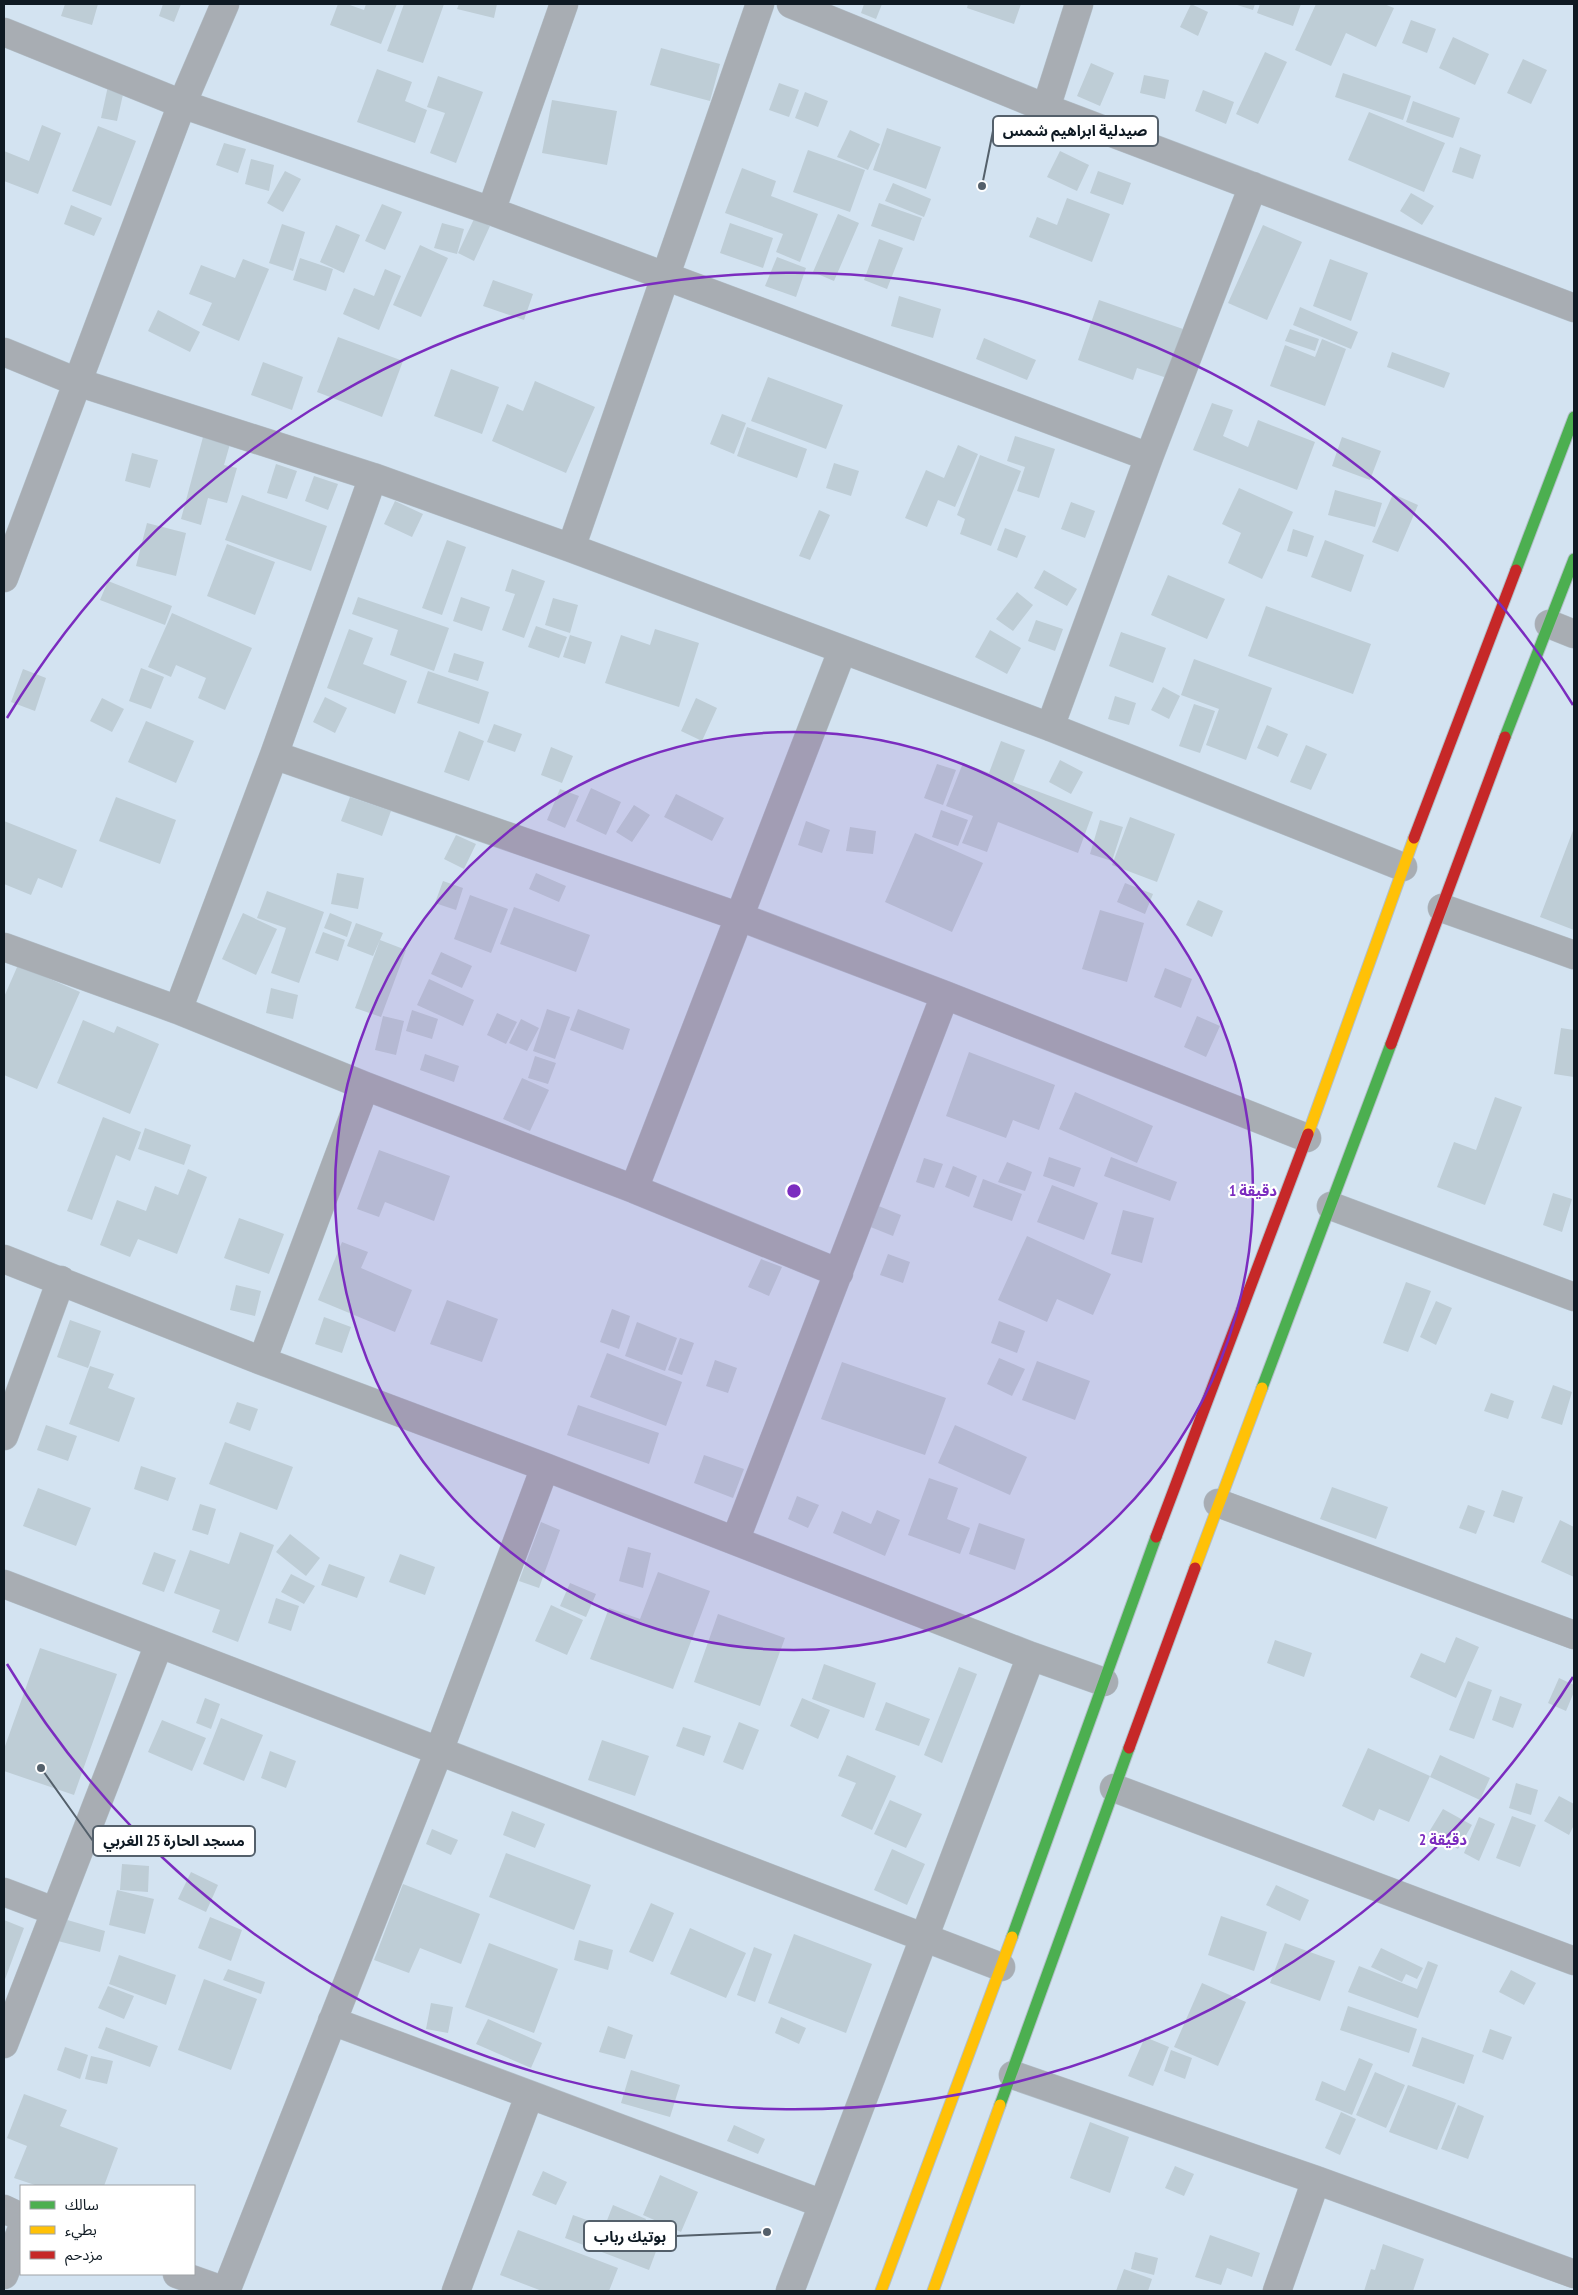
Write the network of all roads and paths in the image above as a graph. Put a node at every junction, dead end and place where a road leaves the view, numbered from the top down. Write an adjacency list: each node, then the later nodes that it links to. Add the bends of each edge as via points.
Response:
1 (225, 4): 7 (street)
2 (564, 4): 10 (street)
3 (760, 4): 11 (street)
4 (790, 4): 8 (street)
5 (1079, 4): 8 (street)
6 (4, 32): 7 (street)
7 (182, 104): 10 (street); 14 (street)
8 (1046, 108): 9 (street)
9 (1253, 186): 12 (street); 16 (street)
10 (491, 210): 11 (street)
11 (666, 276): 16 (street); 18 (street)
12 (1574, 308)
13 (4, 352): 14 (street)
14 (77, 382): 17 (street); 20 (street)
15 (1574, 417): 26 (main road)
16 (1149, 457): 24 (street)
17 (373, 477): 18 (street); 25 (street)
18 (571, 548): 23 (street)
19 (1574, 559): 21 (main road)
20 (4, 578)
21 (1549, 624): 22 (street); 27 (main road)
22 (1574, 634)
23 (842, 651): 24 (street); 28 (street)
24 (1050, 727): 26 (street)
25 (274, 755): 28 (street); 32 (street)
26 (1403, 867): 34 (main road)
27 (1442, 908): 30 (street); 36 (main road)
28 (740, 917): 31 (street); 35 (street)
29 (4, 947): 32 (street)
30 (1574, 955)
31 (945, 995): 34 (street); 38 (street)
32 (178, 1010): 33 (street)
33 (365, 1086): 35 (street); 41 (street)
34 (1307, 1138): 50 (main road)
35 (634, 1189): 38 (street)
36 (1331, 1206): 40 (street); 44 (main road)
37 (4, 1259): 39 (street)
38 (839, 1273): 45 (street)
39 (61, 1280): 41 (street); 42 (street)
40 (1574, 1297)
41 (262, 1361): 43 (street)
42 (4, 1436)
43 (546, 1468): 45 (street); 51 (street)
44 (1218, 1503): 47 (street); 52 (main road)
45 (735, 1541): 49 (street)
46 (4, 1584): 48 (street)
47 (1574, 1634)
48 (159, 1644): 51 (street); 54 (street)
49 (1031, 1656): 50 (street); 55 (street)
50 (1104, 1682): 57 (main road)
51 (439, 1751): 55 (street); 58 (street)
52 (1114, 1788): 56 (street); 60 (main road)
53 (4, 1892): 54 (street)
54 (54, 1912): 59 (street)
55 (923, 1938): 57 (street); 63 (street)
56 (1574, 1961)
57 (1001, 1967): 73 (main road)
58 (332, 2021): 61 (street); 70 (street)
59 (4, 2044)
60 (1013, 2075): 62 (street); 74 (main road)
61 (529, 2096): 63 (street); 71 (street)
62 (1316, 2180): 67 (street); 75 (street)
63 (823, 2204): 72 (street)
64 (4, 2210): 65 (street)
65 (20, 2216)
66 (20, 2234): 68 (street)
67 (1574, 2274)
68 (4, 2275)
69 (180, 2275): 70 (street)
70 (225, 2291)
71 (456, 2291)
72 (790, 2291)
73 (881, 2291)
74 (934, 2291)
75 (1277, 2291)

